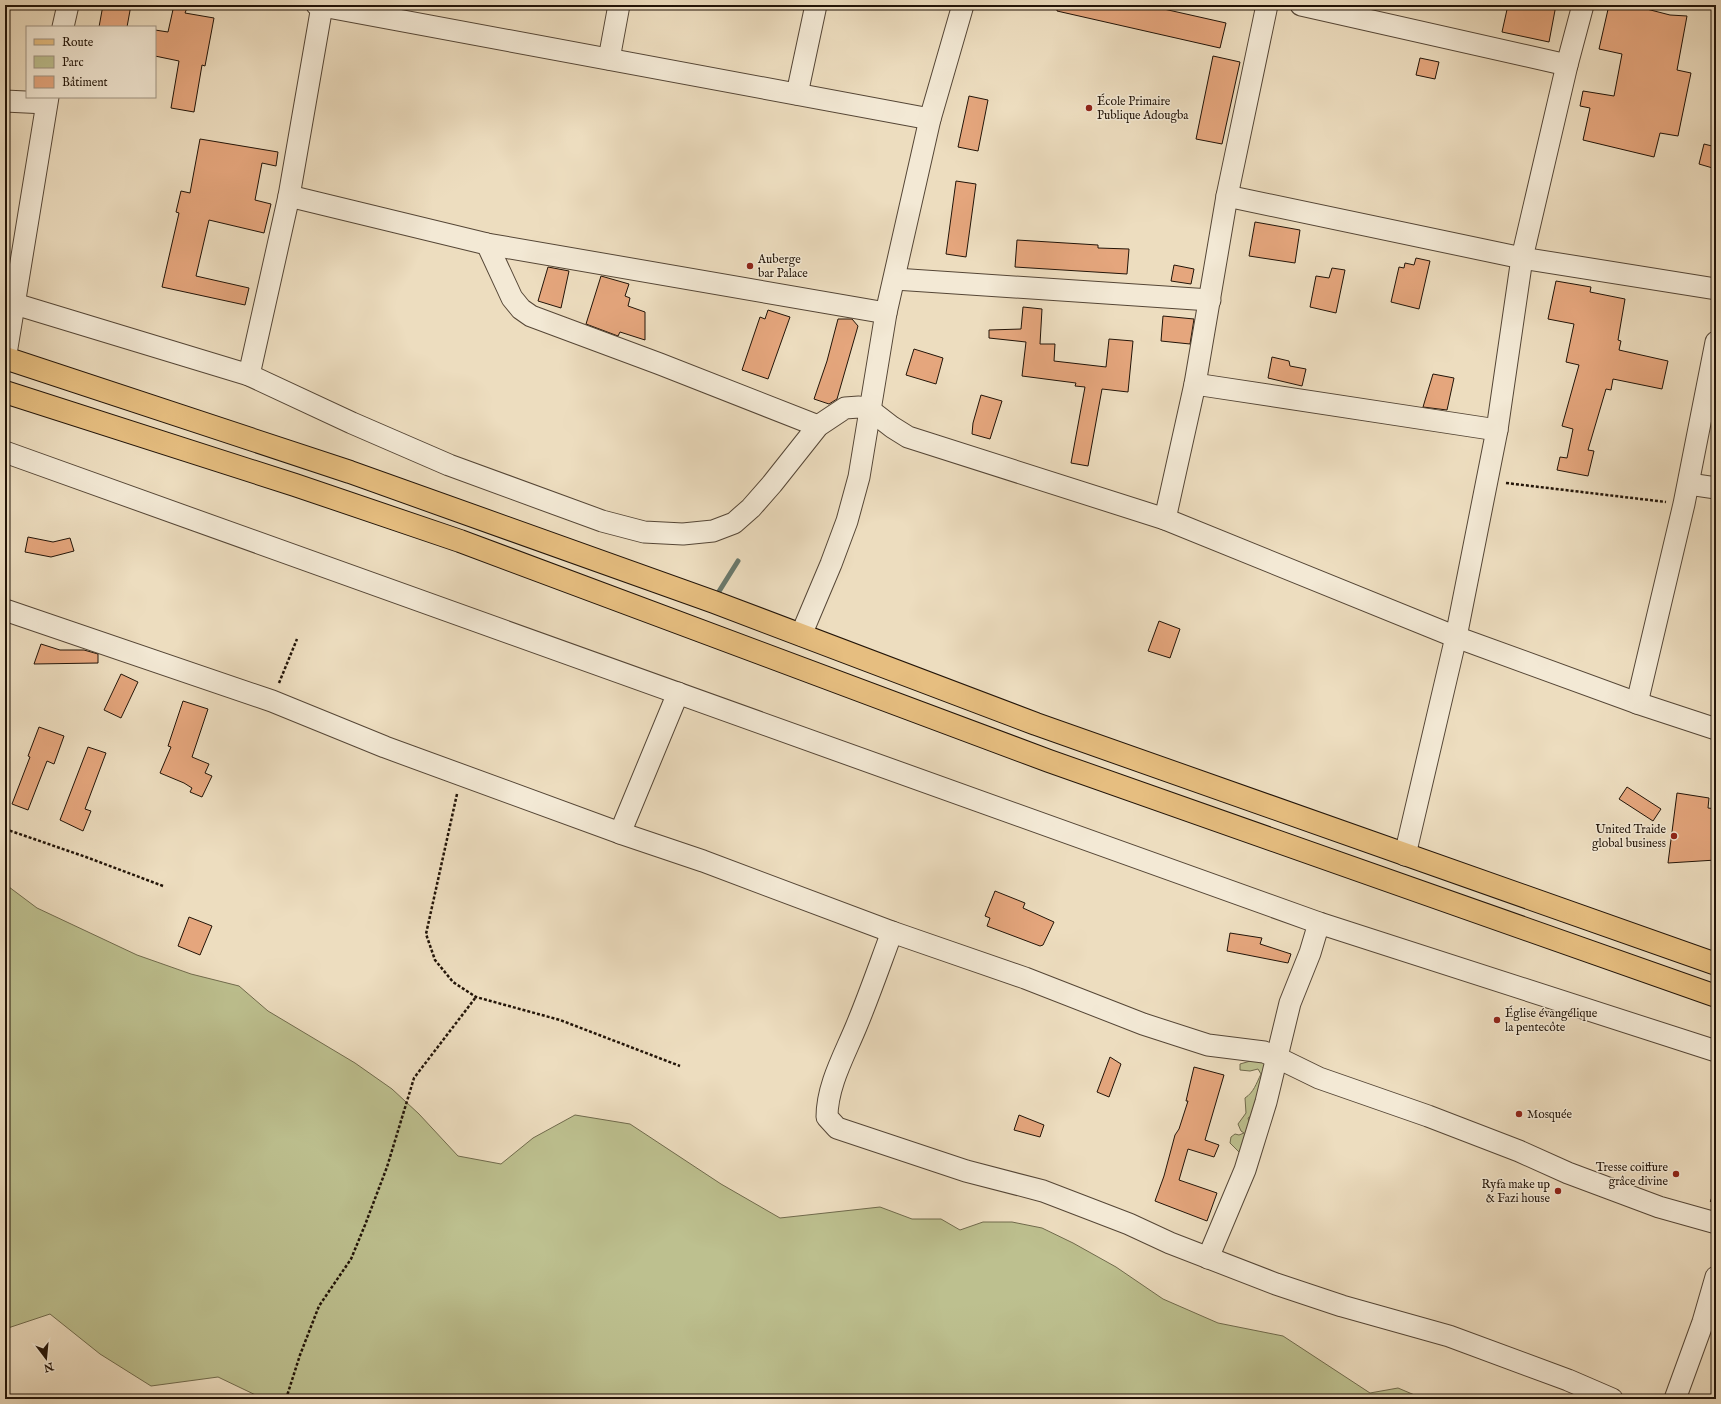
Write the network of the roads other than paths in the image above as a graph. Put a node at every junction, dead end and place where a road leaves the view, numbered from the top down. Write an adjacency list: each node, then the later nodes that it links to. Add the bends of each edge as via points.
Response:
1 (68, 5): 9 (street)
2 (320, 5): 10 (street); 16 (street)
3 (619, 5): 10 (street)
4 (816, 5): 12 (street)
5 (963, 5): 15 (street)
6 (1267, 5): 17 (street)
7 (1301, 5): 11 (street)
8 (1583, 5): 11 (street)
9 (63, 26)
10 (609, 59): 12 (street)
11 (1567, 64): 19 (street)
12 (797, 94): 15 (street)
13 (47, 100): 14 (street); 23 (street)
14 (5, 101)
15 (930, 119): 20 (street)
16 (289, 196): 18 (street); 27 (street)
17 (1227, 196): 19 (street); 22 (street)
18 (487, 244): 24 (street); 31 (street, via 520,310)
19 (1522, 258): 21 (street); 32 (street)
20 (895, 279): 22 (street); 24 (street)
21 (1716, 289)
22 (1210, 300): 28 (street)
23 (15, 304): 26 (street); 27 (street)
24 (886, 313): 30 (street)
25 (1716, 342): 34 (street)
26 (5, 359): 38 (main road, via 350,472)
27 (248, 375): 31 (street, via 352,424 449,465 602,521 644,532 683,534 713,531 734,523 772,484)
28 (1195, 384): 32 (street); 36 (street)
29 (5, 392): 48 (main road, via 295,485 460,542 1049,761)
30 (870, 410): 31 (street, via 859,406 845,408); 36 (street, via 908,437); 38 (street, via 859,477 847,521)
31 (818, 426)
32 (1497, 430): 39 (street)
33 (5, 452): 40 (street)
34 (1689, 484): 35 (street); 41 (street)
35 (1716, 488)
36 (1165, 519): 39 (street)
37 (5, 610): 43 (street, via 272,701 384,747)
38 (801, 634): 44 (main road, via 1036,724)
39 (1456, 637): 41 (street); 44 (street)
40 (678, 693): 43 (street); 45 (street)
41 (1637, 703): 42 (street)
42 (1716, 729)
43 (620, 833): 46 (street, via 703,861)
44 (1405, 855): 47 (main road)
45 (1319, 922): 49 (street); 50 (street, via 1290,1003)
46 (892, 932): 50 (street, via 1025,978 1165,1032 1208,1045 1264,1052); 52 (street, via 831,1087 826,1117 837,1128 966,1172 1042,1191)
47 (1716, 964)
48 (1716, 996)
49 (1716, 1051)
50 (1276, 1057): 51 (street, via 1319,1078 1428,1116 1597,1184 1659,1207); 52 (street, via 1246,1170)
51 (1716, 1223)
52 (1208, 1258): 54 (street, via 1342,1306 1449,1336)
53 (1716, 1277): 55 (street)
54 (1612, 1399)
55 (1675, 1399)

